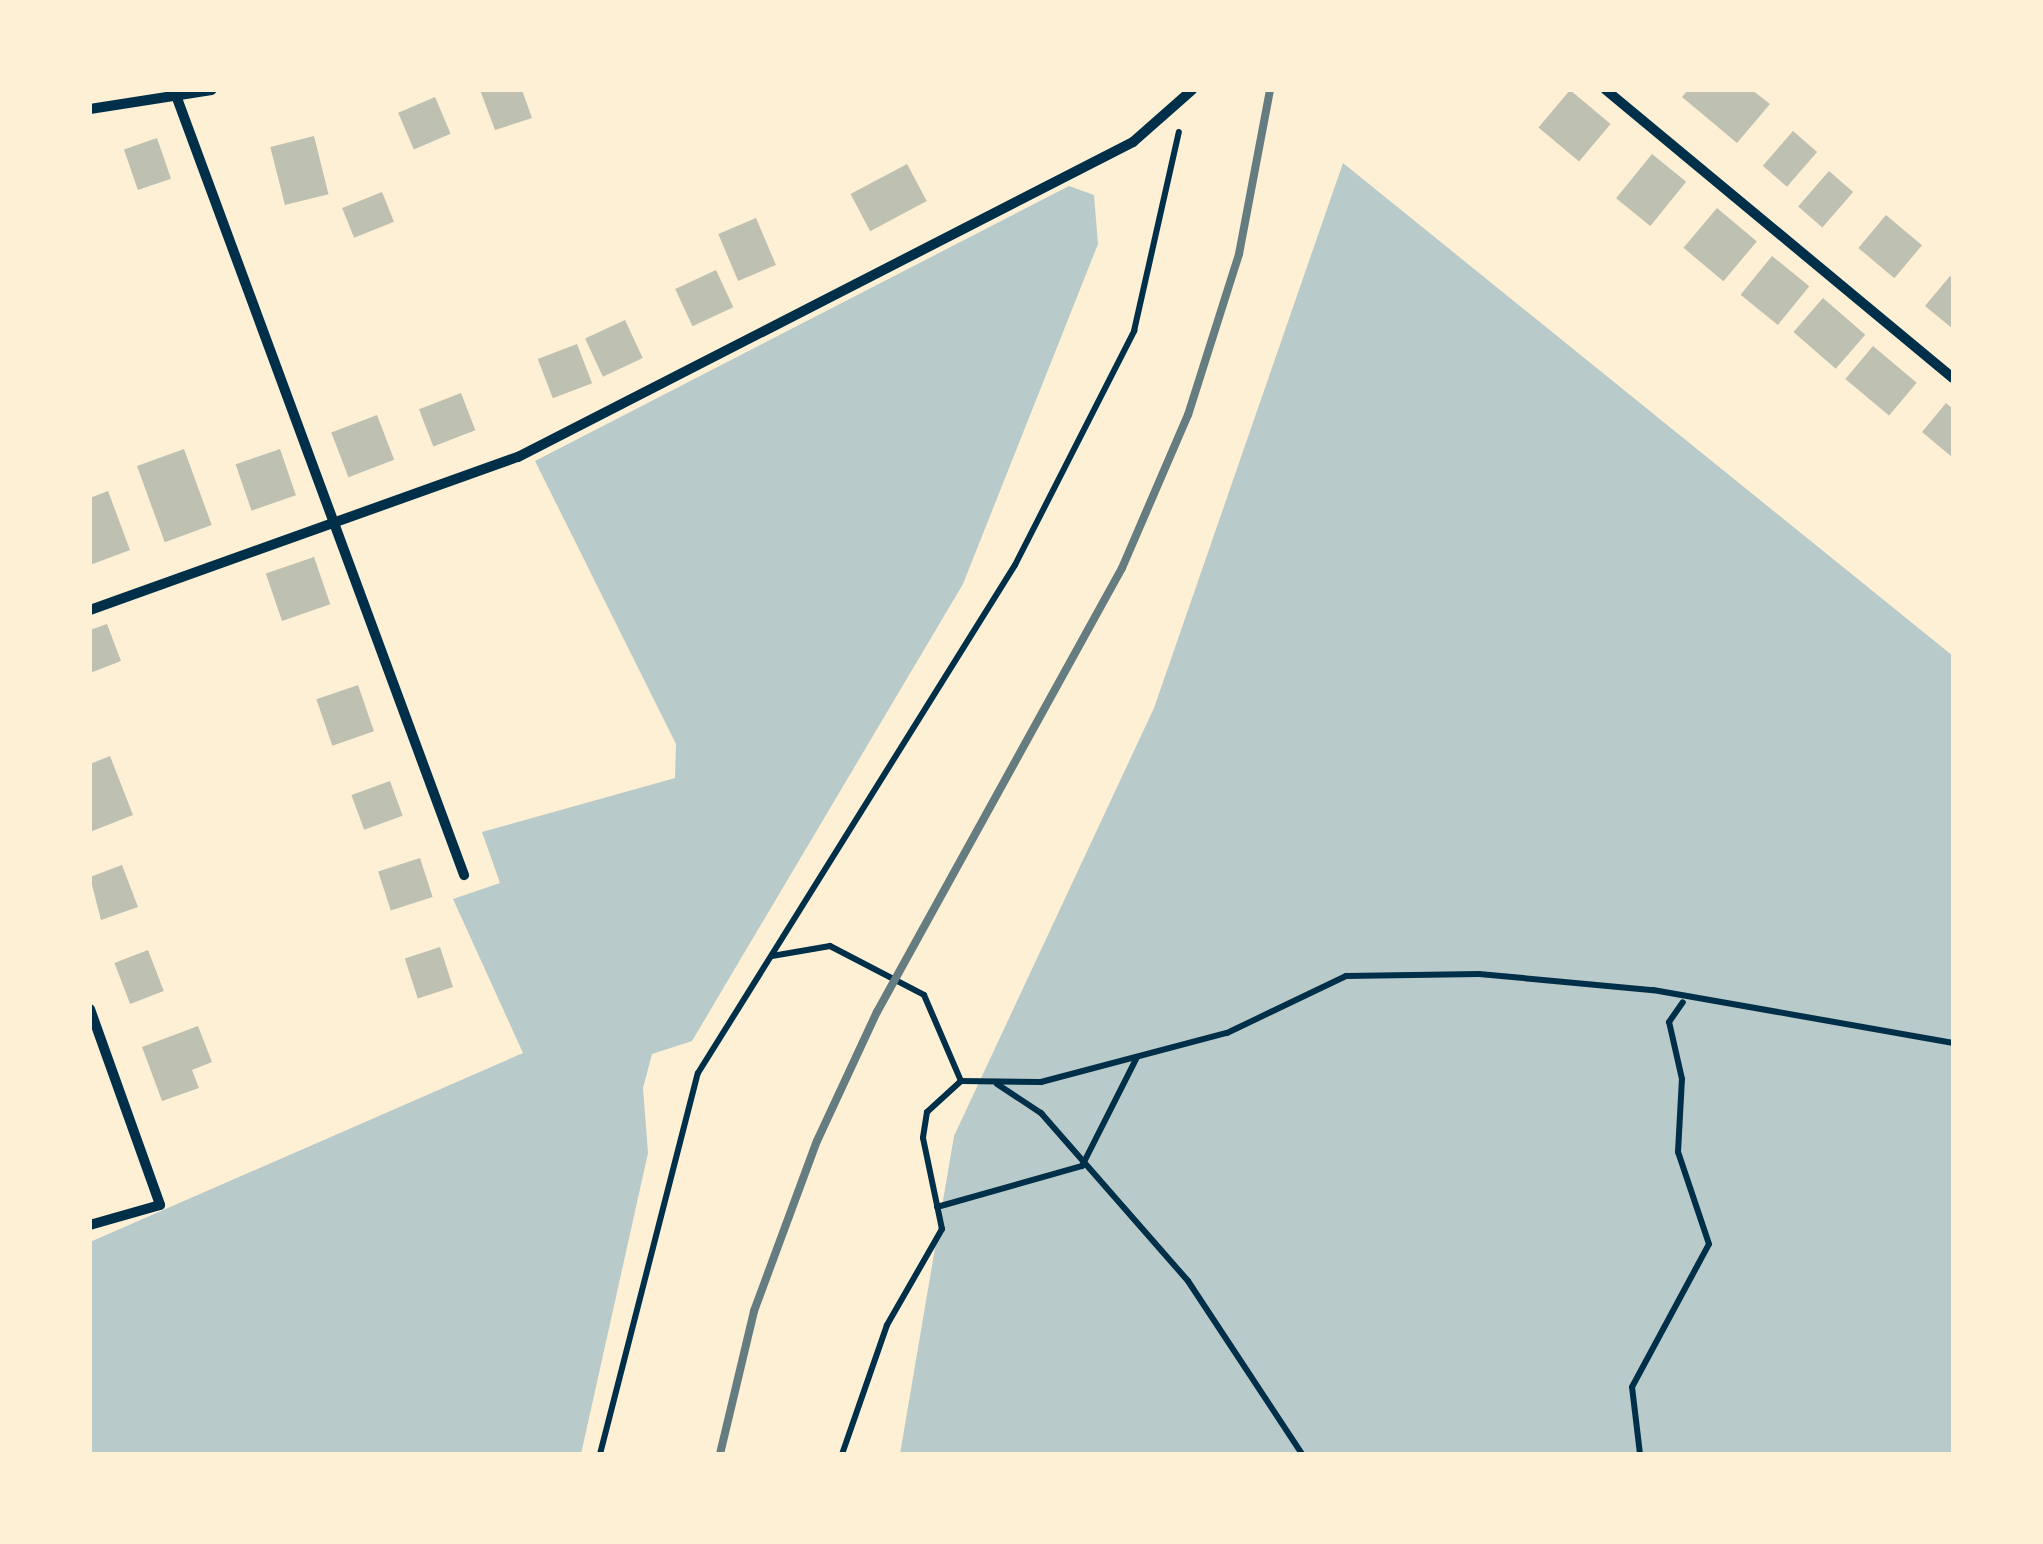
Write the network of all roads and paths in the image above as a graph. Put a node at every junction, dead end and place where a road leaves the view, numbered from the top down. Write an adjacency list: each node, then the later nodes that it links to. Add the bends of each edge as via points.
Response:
1 (212, 90): 3 (street)
2 (1606, 90): 6 (street)
3 (175, 94): 5 (street); 7 (street)
4 (1190, 96): 7 (street, via 1133,142 518,457); 10 (path, via 1134,331 1015,566)
5 (90, 109)
6 (1953, 378)
7 (334, 530): 8 (street); 9 (street)
8 (90, 610)
9 (464, 875)
10 (771, 956): 15 (path, via 830,946 924,994); 20 (path, via 698,1074)
11 (1683, 1002): 13 (path); 14 (path, via 1653,990 1479,974 1346,976 1227,1033); 23 (path, via 1669,1022 1682,1079 1678,1152 1709,1244 1668,1304 1632,1386)
12 (90, 1010): 19 (street, via 160,1205)
13 (1953, 1043)
14 (1137, 1056): 16 (path, via 1040,1082); 17 (path)
15 (961, 1081): 16 (path); 18 (path, via 927,1112 924,1166)
16 (991, 1081): 17 (path, via 1041,1112)
17 (1082, 1166): 18 (path); 22 (path, via 1188,1281)
18 (937, 1208): 21 (path, via 940,1234 887,1326)
19 (90, 1225)
20 (600, 1454)
21 (842, 1454)
22 (1302, 1454)
23 (1640, 1454)

